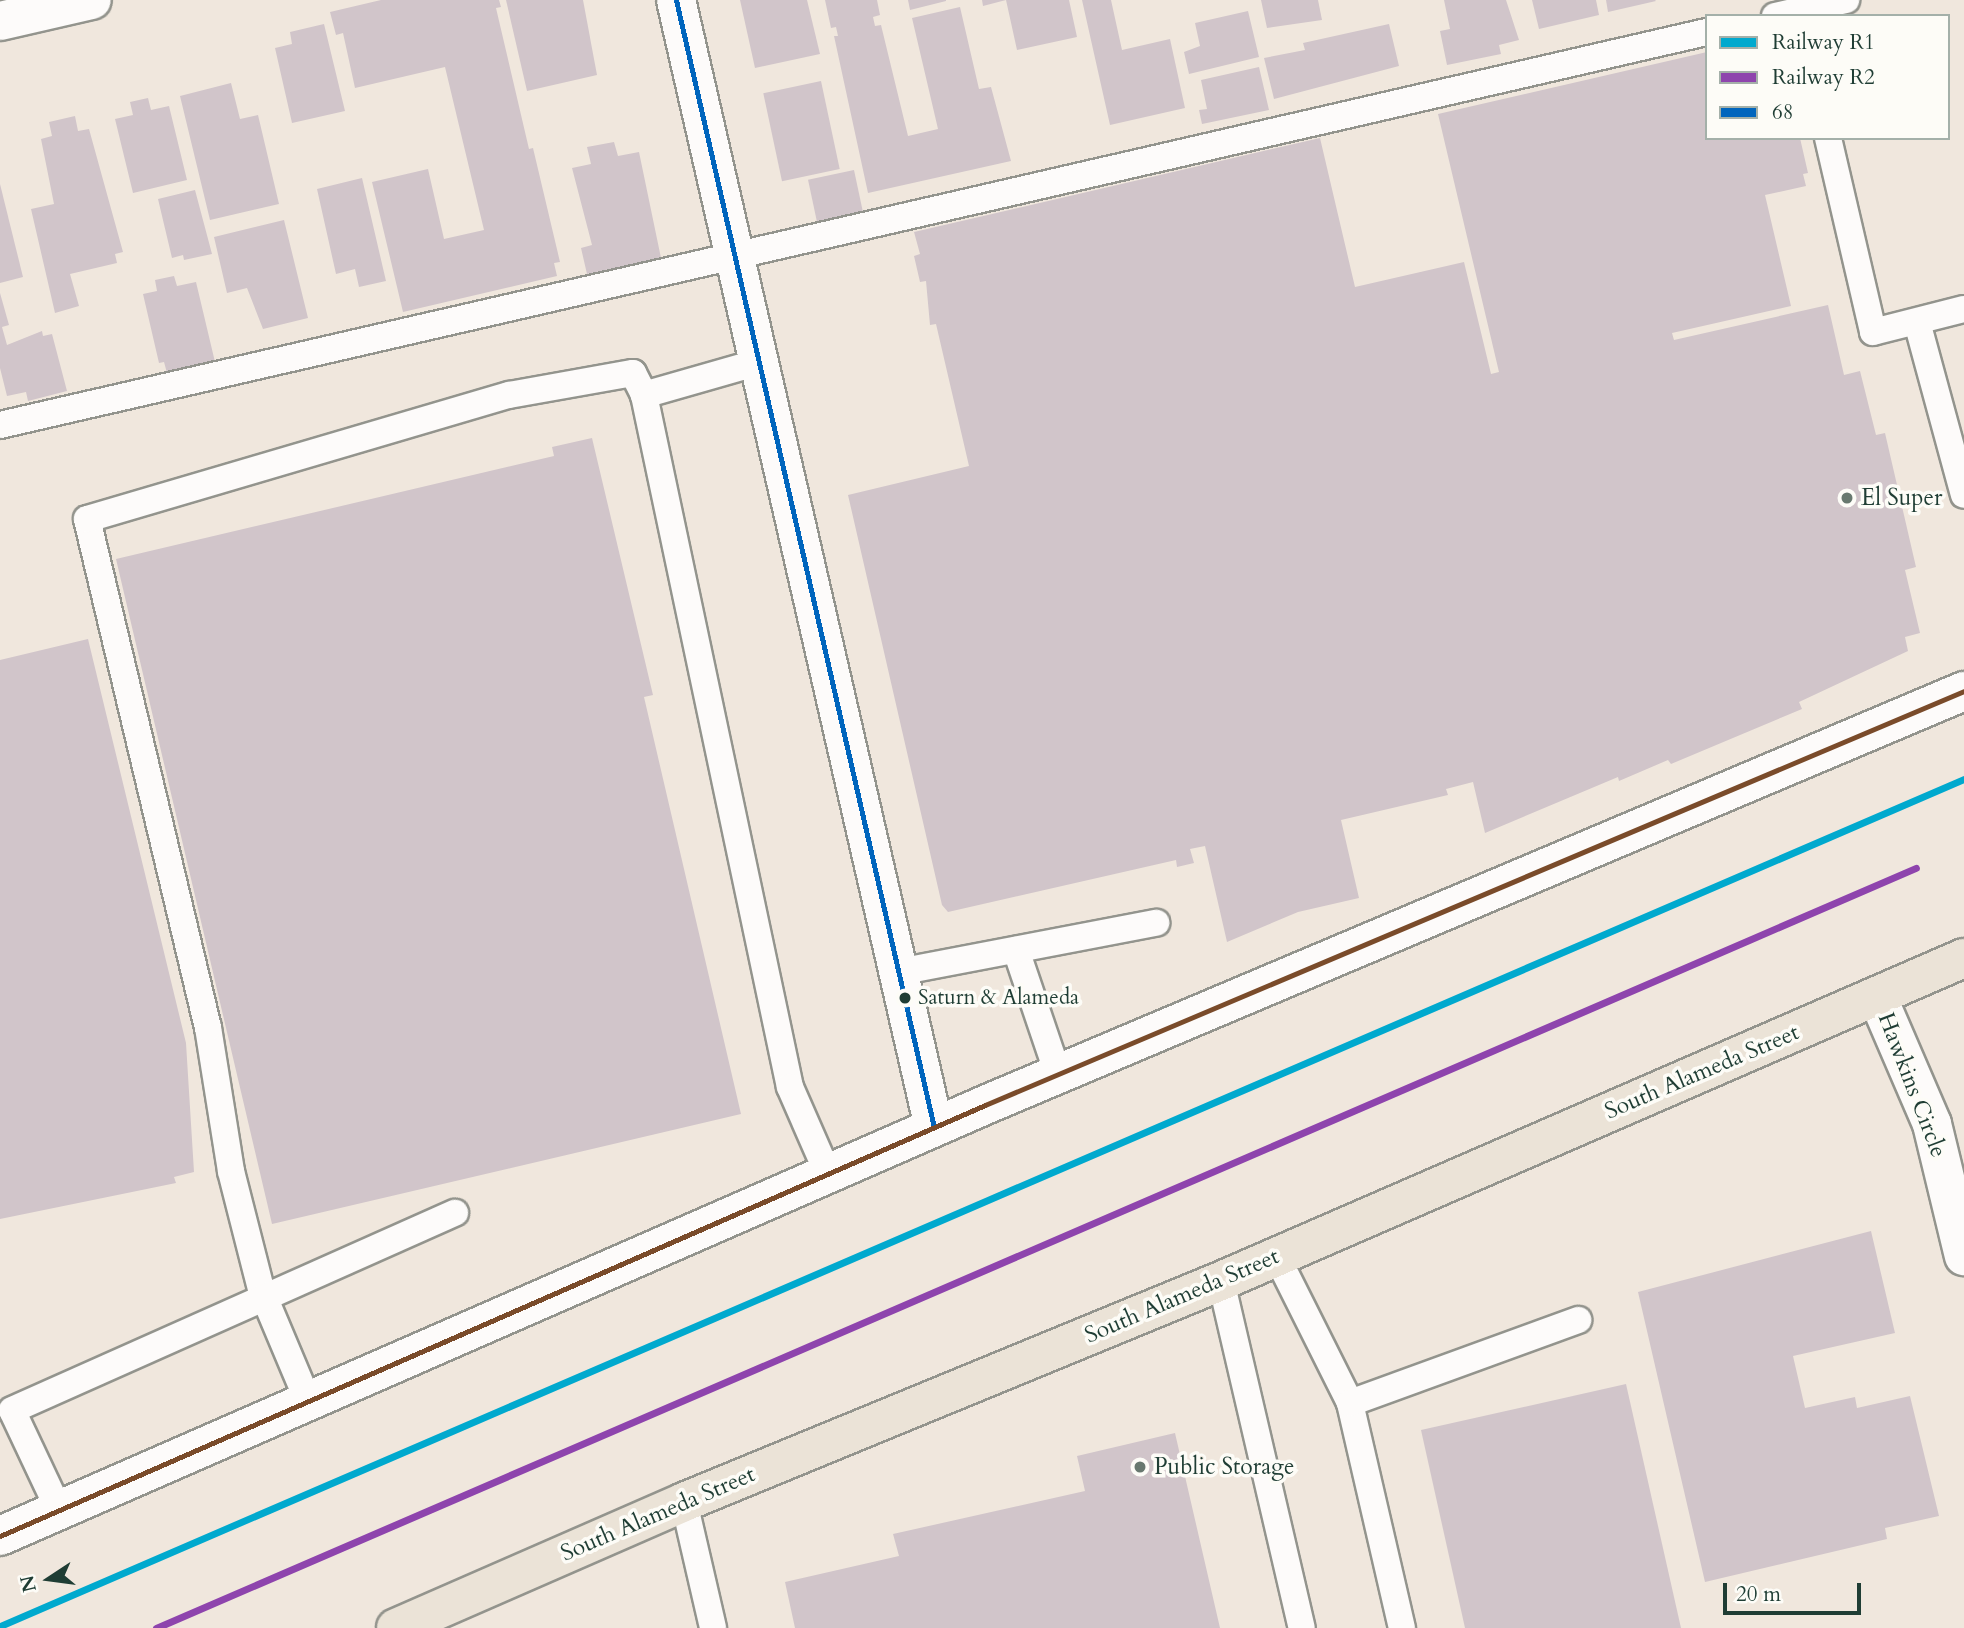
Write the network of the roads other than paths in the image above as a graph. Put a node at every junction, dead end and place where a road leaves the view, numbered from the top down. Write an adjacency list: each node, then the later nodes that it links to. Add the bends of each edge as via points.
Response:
1 (92, 0): 5 (street)
2 (676, 0): 8 (street)
3 (1846, 0): 4 (lane)
4 (1791, 14)
5 (0, 21)
6 (1705, 32): 8 (lane)
7 (1828, 140): 10 (lane, via 1873,332)
8 (734, 257): 11 (street); 13 (lane)
9 (1964, 309): 10 (lane)
10 (1917, 321): 14 (lane)
11 (759, 362): 12 (lane); 19 (street)
12 (644, 395): 23 (lane, via 790,1087); 28 (lane, via 633,373 509,395 87,519 208,1028 231,1171)
13 (0, 425)
14 (1964, 495)
15 (1964, 691): 21 (street)
16 (1156, 923): 17 (lane)
17 (1016, 950): 19 (lane); 21 (lane)
18 (1964, 958): 20 (main road, South Alameda Street)
19 (898, 972): 22 (street)
20 (1877, 996): 25 (street, Hawkins Circle, via 1932,1124); 26 (main road, South Alameda Street)
21 (1058, 1074): 22 (street)
22 (934, 1128): 23 (street)
23 (828, 1174): 30 (street)
24 (455, 1213): 28 (lane)
25 (1964, 1256)
26 (1277, 1257): 27 (main road, South Alameda Street); 31 (lane)
27 (1221, 1281): 32 (main road, South Alameda Street); 37 (lane)
28 (265, 1300): 30 (lane); 33 (lane, via 12,1410)
29 (1578, 1320): 31 (lane)
30 (308, 1401): 33 (street)
31 (1350, 1403): 38 (lane)
32 (684, 1502): 35 (main road, South Alameda Street); 36 (lane)
33 (59, 1510): 34 (street)
34 (0, 1536)
35 (396, 1628)
36 (713, 1628)
37 (1302, 1628)
38 (1402, 1628)

